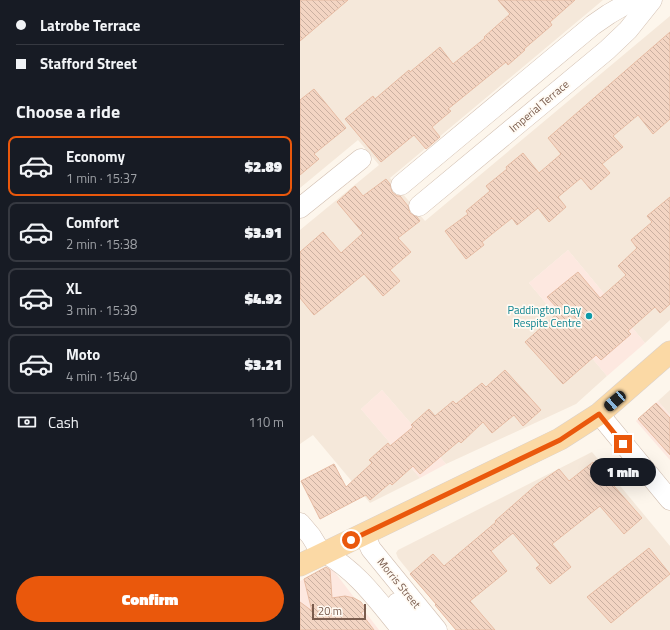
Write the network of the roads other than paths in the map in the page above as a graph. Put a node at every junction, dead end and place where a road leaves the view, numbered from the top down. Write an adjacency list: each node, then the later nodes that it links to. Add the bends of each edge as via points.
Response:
1 (633, 0): 4 (street, via 590,28)
2 (652, 0): 5 (street, Imperial Terrace, via 628,30 606,50)
3 (361, 159): 6 (street)
4 (401, 185)
5 (419, 206)
6 (300, 208)
7 (670, 352): 8 (main road)
8 (599, 414): 9 (street); 11 (main road, via 560,440)
9 (670, 500)
10 (300, 523): 12 (street)
11 (366, 540): 12 (main road); 15 (street, via 375,574); 16 (street, Morris Street)
12 (323, 554): 13 (main road); 14 (street, via 341,563 359,579)
13 (300, 565)
14 (402, 630)
15 (419, 630)
16 (437, 630)

